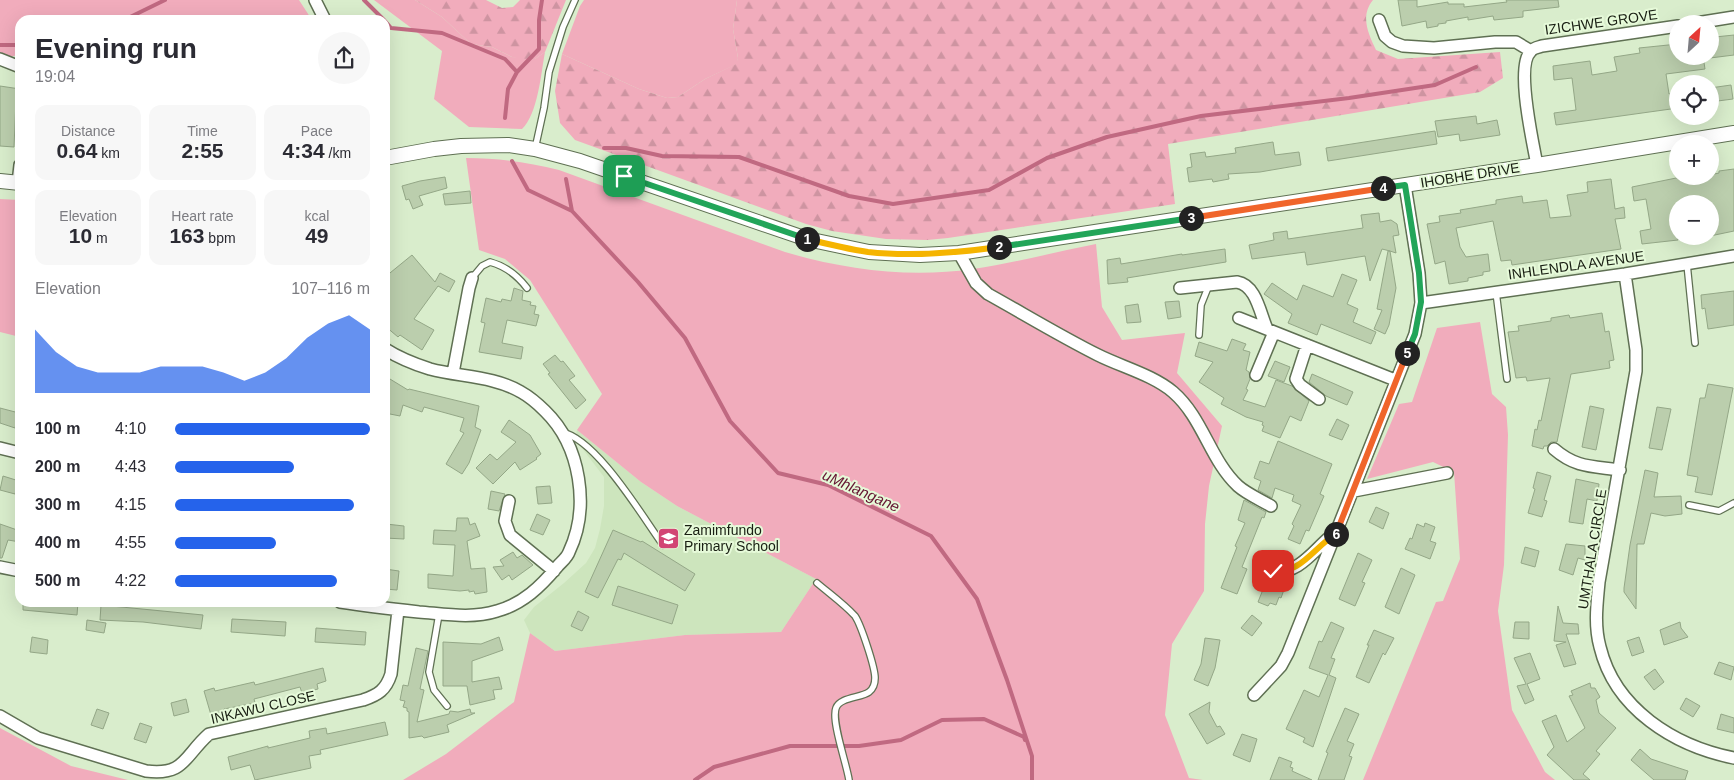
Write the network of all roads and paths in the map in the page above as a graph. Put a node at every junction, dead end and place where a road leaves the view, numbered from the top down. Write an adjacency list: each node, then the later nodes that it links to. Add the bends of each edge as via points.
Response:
1 (315, 0): 3 (street)
2 (575, 0): 12 (lane, via 549,72)
3 (322, 15)
4 (1734, 17): 5 (street)
5 (1719, 19)
6 (1379, 20): 8 (street, IZICHWE GROVE, via 1385,36 1403,46 1434,48 1516,42)
7 (1669, 27): 8 (street, IZICHWE GROVE, via 1542,46)
8 (1531, 51): 14 (street, IZICHWE GROVE, via 1525,61 1524,86)
9 (0, 60): 10 (street)
10 (15, 65)
11 (1734, 132): 14 (street, IHOBHE DRIVE)
12 (535, 148): 13 (street, IHOBHE DRIVE, via 461,146); 18 (street, IHOBHE DRIVE, via 807,239 869,252 920,255)
13 (390, 157)
14 (1537, 165): 17 (street, IHOBHE DRIVE)
15 (0, 181): 16 (street)
16 (15, 183)
17 (1405, 185): 18 (street, IHOBHE DRIVE); 27 (street)
18 (959, 252): 49 (street, via 976,283 988,294 1173,392 1192,414 1230,477 1240,488)
19 (1734, 256): 20 (street, INHLENDLA AVENUE)
20 (1687, 264): 21 (street, INHLENDLA AVENUE); 31 (lane)
21 (1625, 274): 26 (street, INHLENDLA AVENUE); 43 (street, UMTHALA CIRCLE, via 1636,371)
22 (472, 278): 24 (lane, via 490,262 515,274); 34 (street)
23 (1209, 285): 25 (street); 29 (street, via 1237,282 1249,287); 30 (lane, via 1201,306)
24 (526, 288)
25 (1180, 288)
26 (1496, 292): 27 (street, INHLENDLA AVENUE); 36 (lane)
27 (1421, 302): 37 (street, via 1415,334)
28 (1239, 318): 29 (street)
29 (1270, 330): 32 (street); 35 (street)
30 (1199, 335)
31 (1695, 343)
32 (1307, 345): 37 (street); 38 (street, via 1296,379)
33 (390, 352): 34 (street, via 431,369)
34 (453, 373): 39 (street, via 521,392 546,413)
35 (1256, 375)
36 (1507, 379)
37 (1395, 380): 45 (street)
38 (1319, 399)
39 (561, 432): 51 (lane, via 576,437 595,454); 54 (street, via 573,457 580,494 576,535 568,554)
40 (0, 448): 42 (street)
41 (1554, 449): 43 (street, via 1567,460)
42 (15, 452)
43 (1620, 470): 63 (street, UMTHALA CIRCLE, via 1596,615 1600,646 1609,672 1623,695 1666,733 1710,752)
44 (1447, 473): 45 (street)
45 (1354, 490): 50 (street)
46 (509, 501): 54 (street, via 505,521 510,534)
47 (1734, 503): 48 (lane, via 1719,512)
48 (1689, 505)
49 (1271, 506)
50 (1336, 534): 55 (street, via 1296,567); 60 (street, via 1288,653 1281,666)
51 (664, 544)
52 (0, 567): 53 (street)
53 (15, 570)
54 (554, 570): 59 (street, via 534,592 498,611 467,616)
55 (1273, 571)
56 (817, 583): 64 (lane, via 856,618 875,675 874,685 868,693 842,702 835,711)
57 (376, 607): 58 (street)
58 (398, 610): 59 (street); 62 (street, INKAWU CLOSE, via 391,674 382,691 363,700 209,734 196,745 185,762 169,771 146,771 38,738)
59 (439, 614): 61 (lane, via 429,672 434,690)
60 (1254, 694)
61 (447, 706)
62 (0, 716)
63 (1734, 758)
64 (850, 780)

